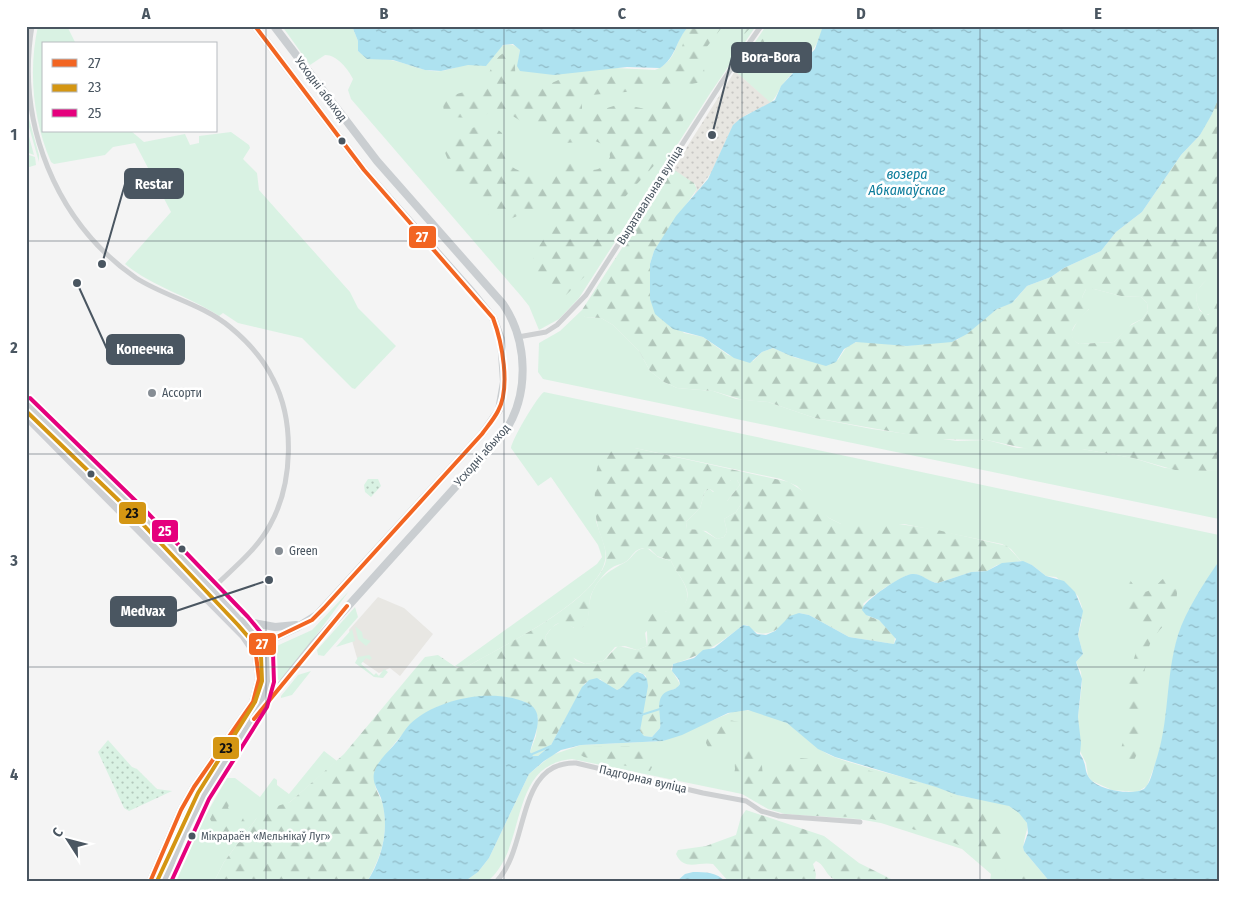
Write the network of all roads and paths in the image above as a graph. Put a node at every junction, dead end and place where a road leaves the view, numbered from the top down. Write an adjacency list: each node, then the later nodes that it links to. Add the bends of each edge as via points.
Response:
1 (32, 26): 10 (street, via 28,72 31,114 45,162 67,205 94,239 132,274 213,314 240,335 264,362 280,396 288,450 284,484 273,518 251,551)
2 (255, 26): 8 (main road, Усходні абыход, via 364,170 487,309 501,339 504,389 492,421)
3 (274, 26): 5 (main road, Усходні абыход, via 377,160 503,304)
4 (760, 26): 5 (street, Выратавальная вуліца, via 586,295 556,326 546,332)
5 (518, 337): 9 (main road, Усходні абыход, via 522,382 520,398 509,425)
6 (26, 402): 10 (main road, via 140,512)
7 (26, 417): 11 (main road)
8 (355, 573): 9 (main road); 13 (main road, Усходні абыход, via 317,615)
9 (367, 583): 16 (main road, Усходні абыход)
10 (212, 589): 11 (main road); 12 (main road)
11 (203, 597): 15 (main road, via 243,636)
12 (243, 621): 13 (main road, via 275,627); 14 (main road)
13 (305, 623): 14 (main road, Усходні абыход)
14 (262, 644): 15 (main road); 16 (main road, via 268,659 269,676 264,698)
15 (256, 655): 18 (main road, via 259,679 253,702 185,803)
16 (254, 719): 19 (main road, via 203,796)
17 (860, 822): 20 (street, Падгорная вуліца, via 778,816 761,811 746,801 576,763 563,763 546,772 532,790 515,852)
18 (150, 882)
19 (164, 882)
20 (496, 882)

